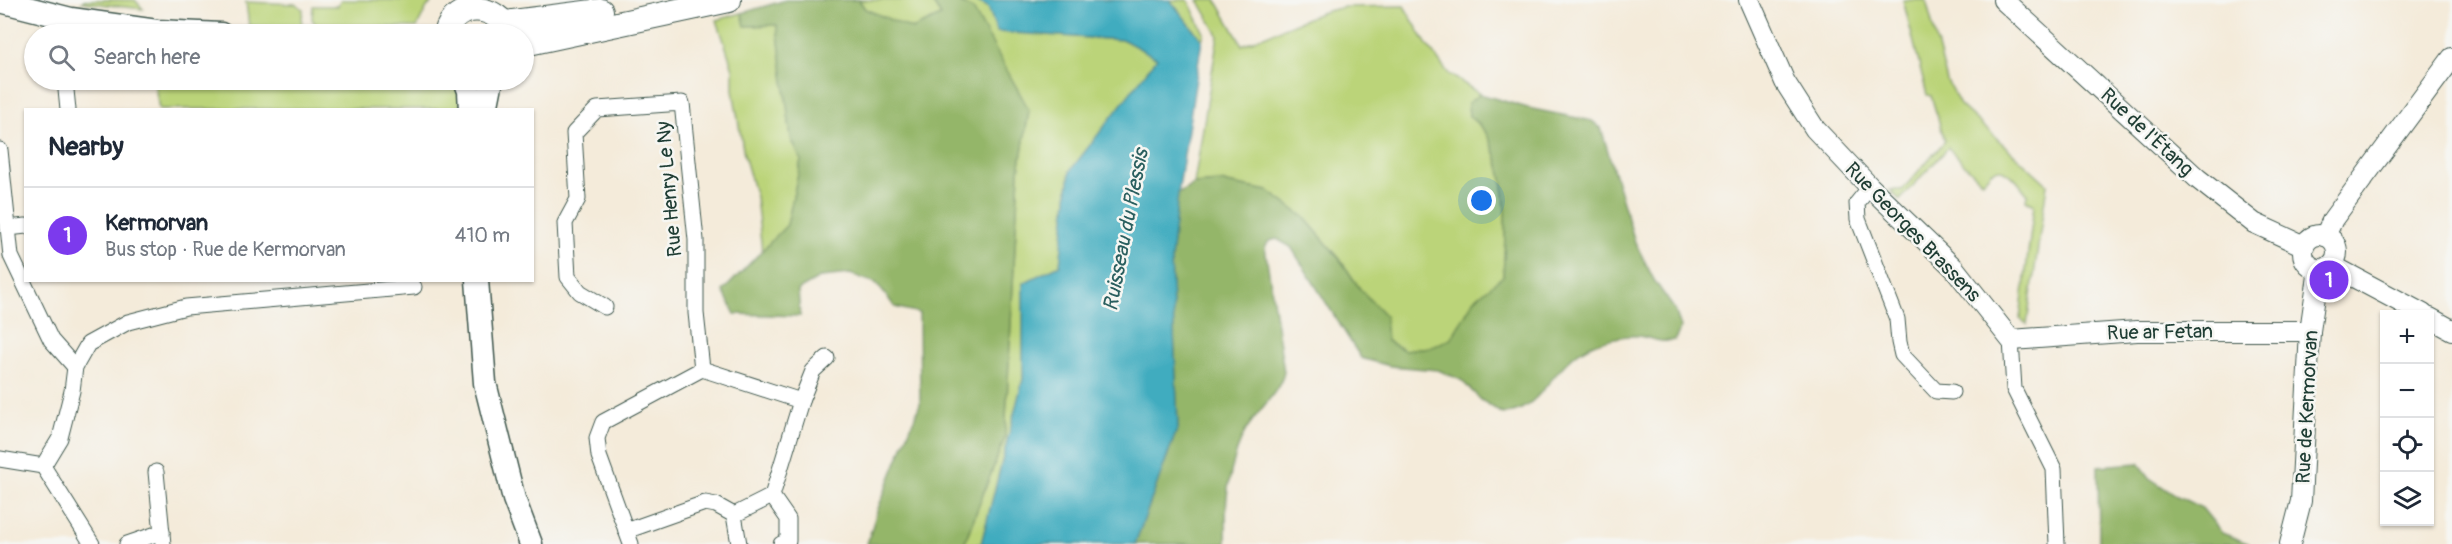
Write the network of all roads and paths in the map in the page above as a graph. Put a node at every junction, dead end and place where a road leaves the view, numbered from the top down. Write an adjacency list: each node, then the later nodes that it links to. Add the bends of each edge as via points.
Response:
1 (671, 0): 10 (main road)
2 (729, 0): 11 (main road)
3 (1749, 0): 20 (street, Rue Georges Brassens, via 1785,82 1815,129)
4 (2003, 0): 24 (street, Rue de l'Étang, via 2198,179 2254,223)
5 (0, 1): 7 (main road)
6 (471, 5): 8 (main road); 9 (main road, via 494,13)
7 (102, 24)
8 (451, 24)
9 (503, 24)
10 (531, 24)
11 (534, 42)
12 (2452, 58): 23 (street, via 2333,219)
13 (66, 90): 16 (street)
14 (469, 90): 17 (main road)
15 (490, 90): 18 (main road)
16 (68, 108)
17 (470, 108)
18 (486, 108)
19 (0, 150): 22 (street)
20 (1870, 187): 35 (street, Rue Georges Brassens, via 1954,268); 39 (street, via 1857,203 1858,219 1897,319 1902,355 1936,391)
21 (24, 226): 22 (street)
22 (8, 228): 37 (street, via 11,256 51,340)
23 (2325, 236): 24 (street, via 2312,237); 25 (street, via 2336,246 2337,256)
24 (2304, 246): 25 (street, via 2304,259 2313,267)
25 (2325, 267): 31 (street); 34 (street, Rue de Kermorvan)
26 (477, 282): 50 (main road, via 486,383 514,499)
27 (491, 282): 51 (main road, via 501,382)
28 (360, 286): 29 (street); 37 (street, via 186,307 128,322 88,344)
29 (414, 287)
30 (605, 307): 38 (street, Rue Henry Le Ny, via 580,292 568,277 565,223 578,200 574,133 597,109 682,103 696,240 696,313)
31 (2413, 310)
32 (2434, 320): 33 (street)
33 (2452, 330)
34 (2310, 331): 35 (street, Rue ar Fetan, via 2137,331); 55 (street, Rue de Kermorvan, via 2301,501)
35 (2011, 340): 54 (street, via 2014,389 2054,469)
36 (826, 358): 40 (street, via 813,371)
37 (75, 367): 42 (street, via 60,438)
38 (702, 369): 40 (street); 47 (street, via 603,422 597,438 599,456)
39 (1952, 392)
40 (801, 401): 44 (street)
41 (0, 459): 42 (street)
42 (44, 466): 48 (street)
43 (156, 472): 46 (street)
44 (772, 496): 45 (street); 53 (street, via 788,519 788,541)
45 (734, 515): 47 (street, via 705,503); 52 (street)
46 (163, 538): 49 (street)
47 (629, 538)
48 (93, 544)
49 (127, 544)
50 (531, 544)
51 (544, 544)
52 (739, 544)
53 (781, 544)
54 (2057, 544)
55 (2290, 544)

